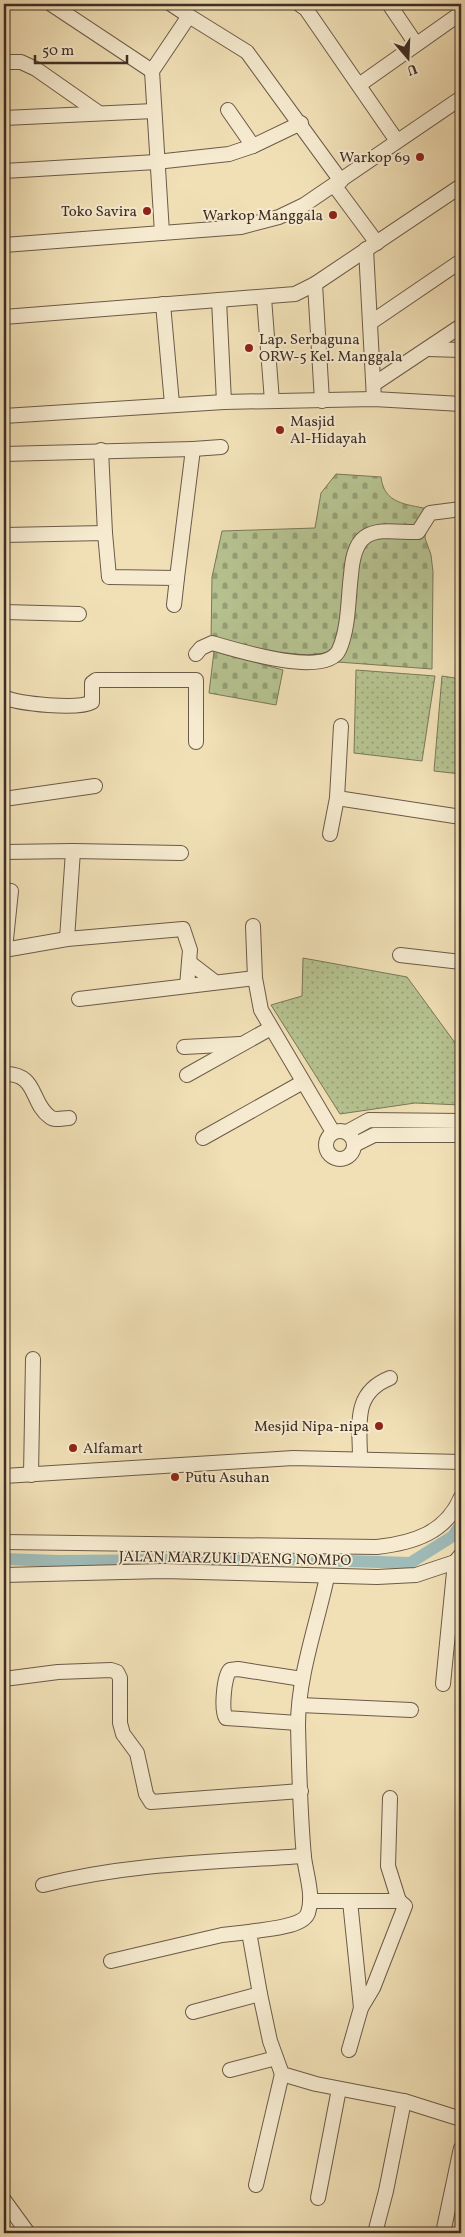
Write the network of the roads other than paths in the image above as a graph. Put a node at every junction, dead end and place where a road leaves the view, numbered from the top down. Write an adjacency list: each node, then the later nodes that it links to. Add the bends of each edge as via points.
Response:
1 (51, 4): 9 (street)
2 (171, 4): 6 (street)
3 (299, 4): 10 (street)
4 (389, 4): 7 (street)
5 (461, 13): 7 (street)
6 (190, 16): 9 (street); 16 (street, via 247,52)
7 (416, 44): 10 (street)
8 (4, 62): 14 (street, via 21,62 36,69)
9 (152, 71): 13 (street)
10 (359, 85): 17 (street)
11 (461, 98): 17 (street)
12 (228, 110): 18 (street)
13 (154, 111): 14 (street); 19 (street)
14 (99, 113): 15 (street)
15 (4, 118)
16 (301, 123): 18 (street); 21 (street)
17 (397, 142): 21 (street)
18 (253, 146): 19 (street, via 229,154)
19 (156, 162): 20 (street); 23 (street)
20 (4, 171)
21 (337, 183): 23 (street, via 292,211 261,222 241,227); 25 (street)
22 (461, 186): 25 (street)
23 (162, 233): 24 (street)
24 (4, 245)
25 (372, 246): 27 (street); 32 (street)
26 (461, 262): 32 (street)
27 (315, 284): 28 (street, via 295,294); 39 (street)
28 (264, 298): 29 (street); 38 (street)
29 (218, 300): 30 (street); 40 (street)
30 (163, 304): 31 (street); 41 (street)
31 (4, 317)
32 (370, 323): 36 (street)
33 (461, 326): 34 (street)
34 (428, 349): 35 (street); 36 (street)
35 (461, 350)
36 (374, 384): 37 (street)
37 (374, 399): 39 (street); 42 (street)
38 (272, 401): 39 (street); 40 (street)
39 (322, 401)
40 (224, 402): 41 (street)
41 (172, 404): 43 (street)
42 (461, 404)
43 (4, 416)
44 (221, 447): 46 (street)
45 (101, 450): 46 (street); 47 (street); 49 (street)
46 (192, 450): 51 (street)
47 (4, 454)
48 (461, 509): 55 (street, via 430,513 418,532 386,532 368,535 361,541 352,561 339,650 328,659 303,663 212,643)
49 (105, 533): 50 (street); 51 (street, via 109,577)
50 (4, 535)
51 (177, 578): 52 (street)
52 (174, 605)
53 (4, 612): 54 (street)
54 (79, 614)
55 (196, 654)
56 (4, 697): 58 (street, via 80,706 92,702 92,683 96,680 196,680)
57 (341, 726): 60 (street)
58 (196, 742)
59 (96, 786): 61 (street)
60 (337, 798): 62 (street); 63 (street)
61 (4, 799)
62 (461, 817)
63 (330, 834)
64 (73, 851): 65 (street); 66 (street); 69 (street)
65 (4, 852)
66 (181, 853)
67 (11, 891): 70 (street)
68 (253, 926): 74 (street)
69 (67, 939): 70 (street); 72 (street, via 183,929 190,950)
70 (5, 949)
71 (400, 955): 73 (street)
72 (189, 962): 75 (street); 76 (street)
73 (461, 962)
74 (255, 978): 75 (street); 78 (street, via 261,1010)
75 (215, 982): 76 (street)
76 (187, 986): 77 (street)
77 (79, 999)
78 (272, 1028): 79 (street); 83 (street)
79 (244, 1044): 80 (street); 82 (street)
80 (184, 1047)
81 (4, 1074): 84 (street, via 16,1075 27,1082 49,1116)
82 (187, 1075)
83 (303, 1082): 86 (street); 89 (street)
84 (69, 1118)
85 (461, 1121): 87 (street, via 369,1120)
86 (333, 1132): 87 (street); 90 (street, via 325,1144 332,1157 346,1158)
87 (347, 1132): 90 (street)
88 (461, 1135): 90 (street, via 374,1136)
89 (203, 1138)
90 (354, 1145)
91 (33, 1359): 95 (street)
92 (390, 1378): 93 (street, via 368,1391 362,1404)
93 (360, 1459): 94 (street); 95 (street, via 293,1458)
94 (461, 1462)
95 (31, 1474): 96 (street)
96 (4, 1476)
97 (461, 1497): 98 (street, via 453,1513 440,1526 417,1539 397,1545)
98 (4, 1542)
99 (458, 1559): 101 (street, JALAN MARZUKI DAENG NOMPO, via 416,1575); 104 (street)
100 (4, 1575): 101 (street, JALAN MARZUKI DAENG NOMPO, via 163,1571)
101 (327, 1577): 103 (street)
102 (4, 1679): 108 (street, via 58,1672 117,1672 120,1678 120,1723 123,1734 138,1753 146,1794 151,1802)
103 (302, 1679): 105 (street); 107 (street, via 233,1669 227,1673 225,1685 223,1711 226,1718)
104 (443, 1684)
105 (300, 1705): 106 (street); 107 (street)
106 (411, 1710)
107 (298, 1722): 108 (street)
108 (301, 1791): 110 (street)
109 (390, 1798): 114 (street, via 388,1866)
110 (304, 1856): 111 (street, via 131,1867); 112 (street)
111 (43, 1885)
112 (310, 1901): 113 (street); 115 (street, via 308,1913 298,1923)
113 (350, 1901): 114 (street); 118 (street)
114 (400, 1901): 118 (street, via 404,1908 373,1988)
115 (249, 1932): 116 (street, via 222,1935); 117 (street)
116 (111, 1961)
117 (260, 1994): 119 (street); 121 (street)
118 (361, 2008): 120 (street)
119 (192, 2012)
120 (349, 2050)
121 (276, 2058): 122 (street); 123 (street)
122 (230, 2070)
123 (282, 2074): 124 (street); 128 (street)
124 (339, 2089): 125 (street); 129 (street)
125 (404, 2101): 126 (street); 132 (street)
126 (461, 2119)
127 (461, 2148): 133 (street)
128 (256, 2186)
129 (318, 2198)
130 (4, 2200): 131 (street)
131 (28, 2233)
132 (374, 2233)
133 (444, 2233)

